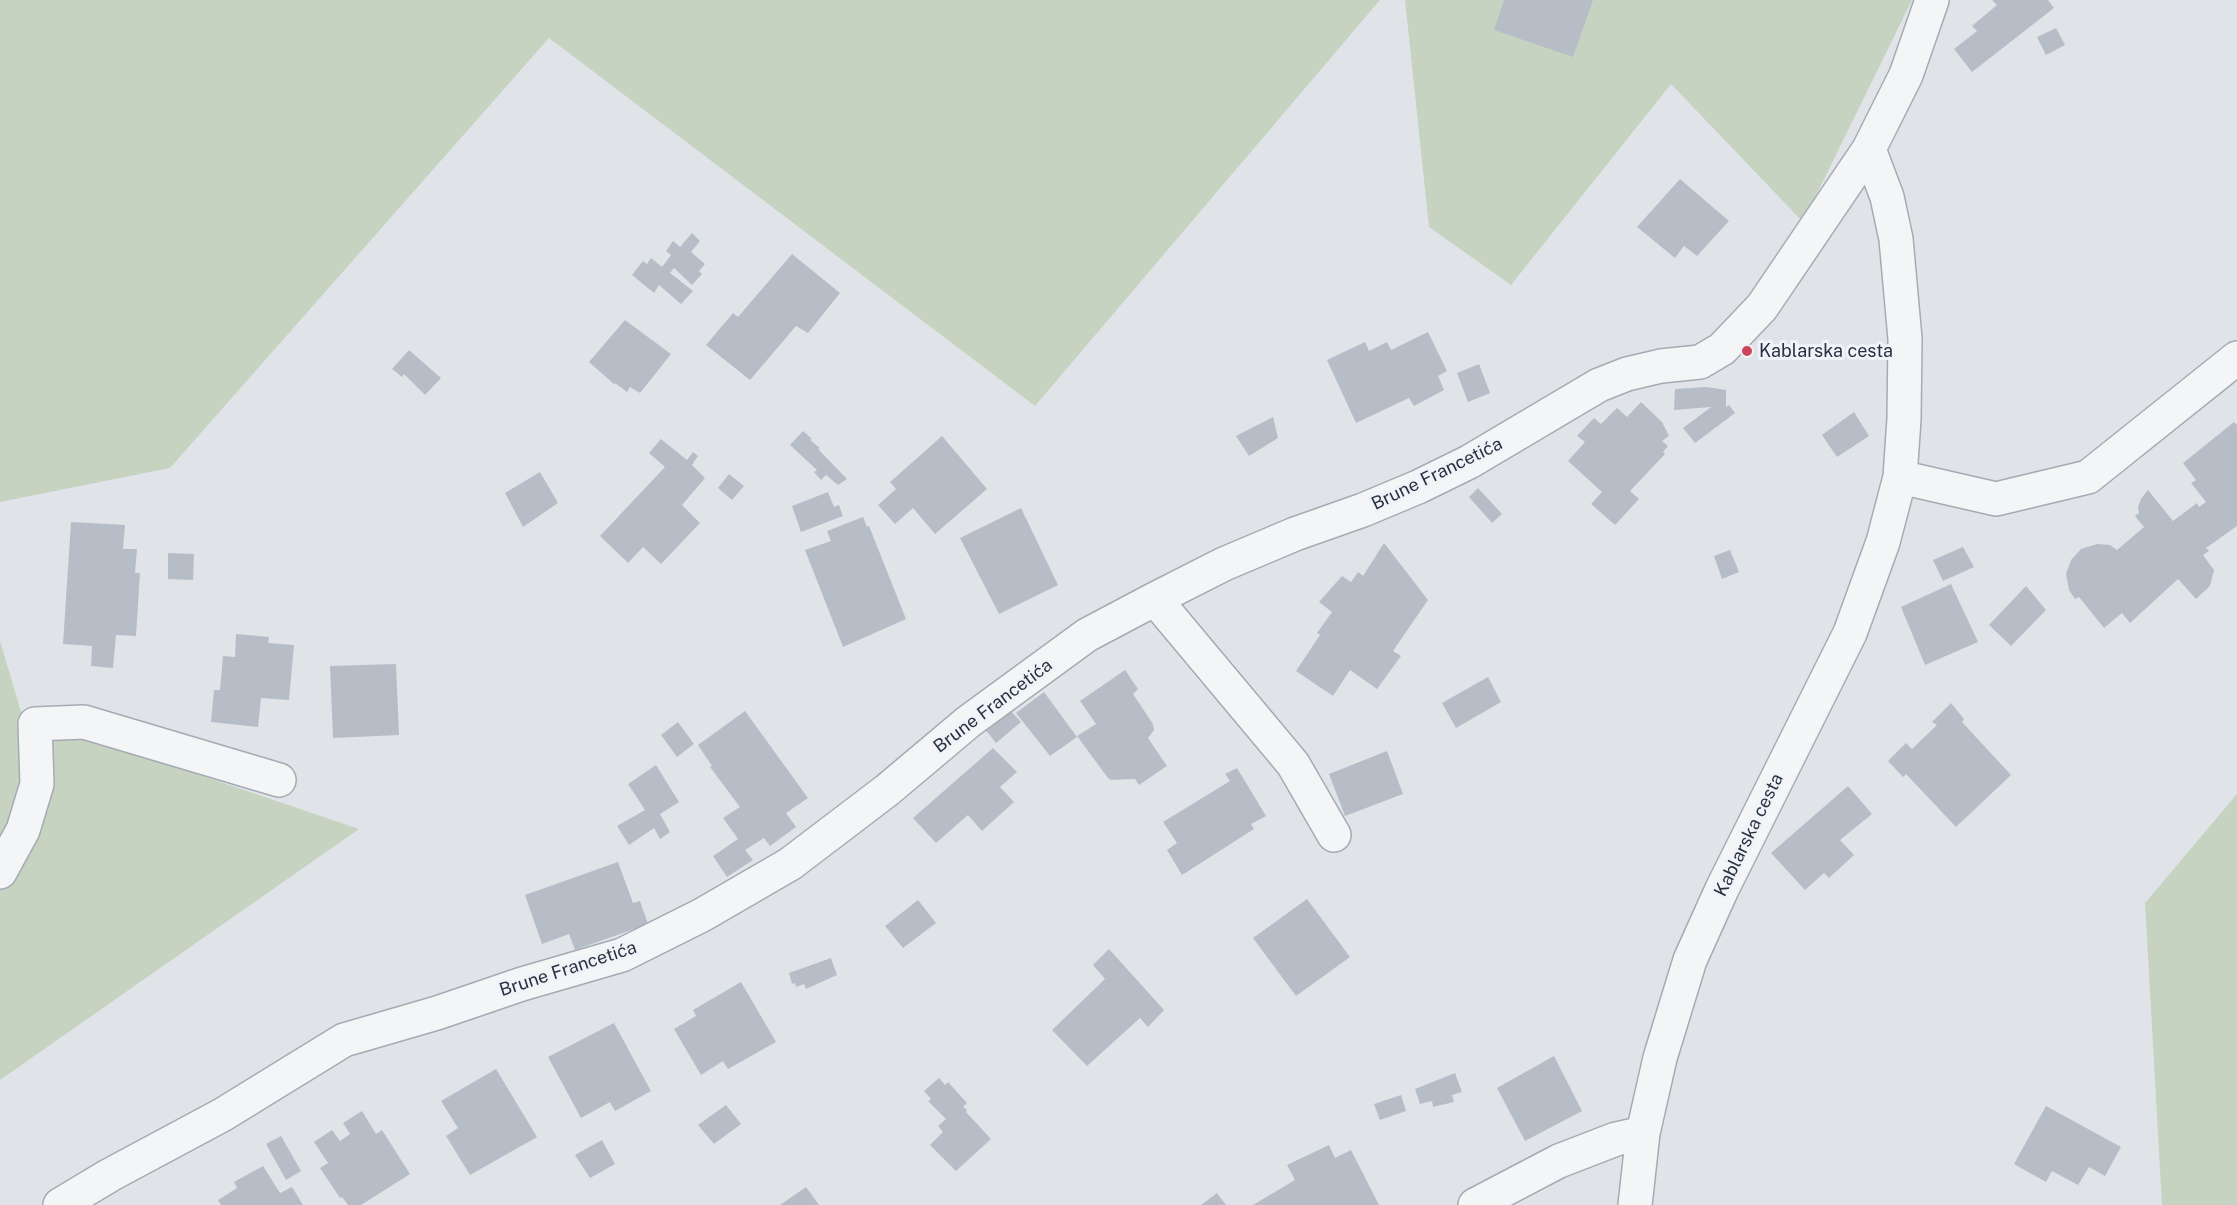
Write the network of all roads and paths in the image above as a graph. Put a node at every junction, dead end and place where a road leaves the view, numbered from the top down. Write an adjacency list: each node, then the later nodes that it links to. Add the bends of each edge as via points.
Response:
1 (1932, 0): 2 (street, via 1906,75)
2 (1869, 149): 4 (street, Kablarska cesta, via 1887,197 1896,239 1905,339); 5 (street, Brune Francetića, via 1762,307 1722,349 1700,362 1660,366 1599,384 1469,462 1418,487 1254,551)
3 (2237, 358): 4 (street, via 2088,477 1996,500)
4 (1900, 477): 9 (street, Kablarska cesta, via 1883,542 1850,633 1690,960 1660,1058)
5 (1155, 599): 7 (street, via 1293,764); 10 (street, Brune Francetića, via 1087,635 968,722 790,864 702,915 622,955 344,1040)
6 (279, 780): 8 (street, via 84,722 35,724 37,784 23,830)
7 (1334, 835)
8 (0, 872)
9 (1643, 1133): 11 (street, via 1559,1161); 12 (street, Kablarska cesta)
10 (60, 1205)
11 (1475, 1205)
12 (1635, 1205)

